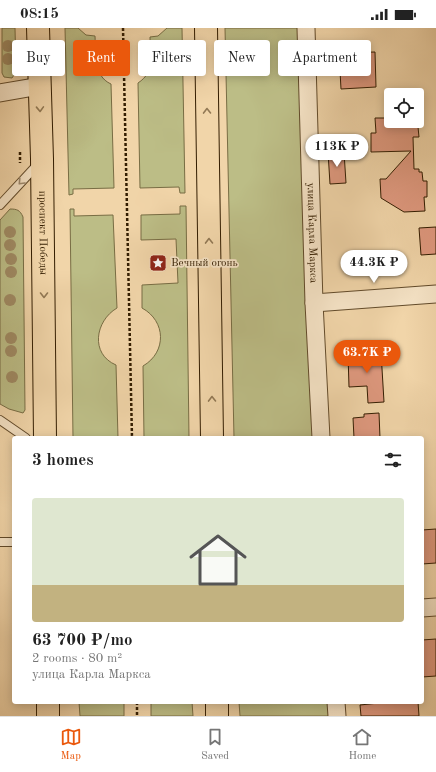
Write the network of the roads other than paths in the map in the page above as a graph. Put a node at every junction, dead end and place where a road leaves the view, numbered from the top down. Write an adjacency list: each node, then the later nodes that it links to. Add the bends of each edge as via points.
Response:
1 (38, 28): 4 (main road, проспект Победы)
2 (206, 28): 13 (main road, one-way to 2)
3 (306, 28): 9 (street, улица Карла Маркса)
4 (40, 86): 5 (street); 6 (main road, проспект Победы, one-way to 6)
5 (0, 93)
6 (42, 159): 7 (lane, one-way to 7); 12 (main road, проспект Победы, one-way to 12)
7 (0, 205)
8 (436, 294): 9 (street)
9 (314, 303): 14 (street, улица Карла Маркса)
10 (0, 420): 11 (lane)
11 (23, 436)
12 (45, 436)
13 (212, 436)
14 (321, 436)
15 (0, 542): 16 (lane)
16 (12, 542)
17 (436, 607): 18 (street)
18 (424, 608)
19 (48, 704): 22 (main road)
20 (216, 704): 23 (main road)
21 (336, 704): 24 (street)
22 (48, 716)
23 (217, 716)
24 (337, 716)

